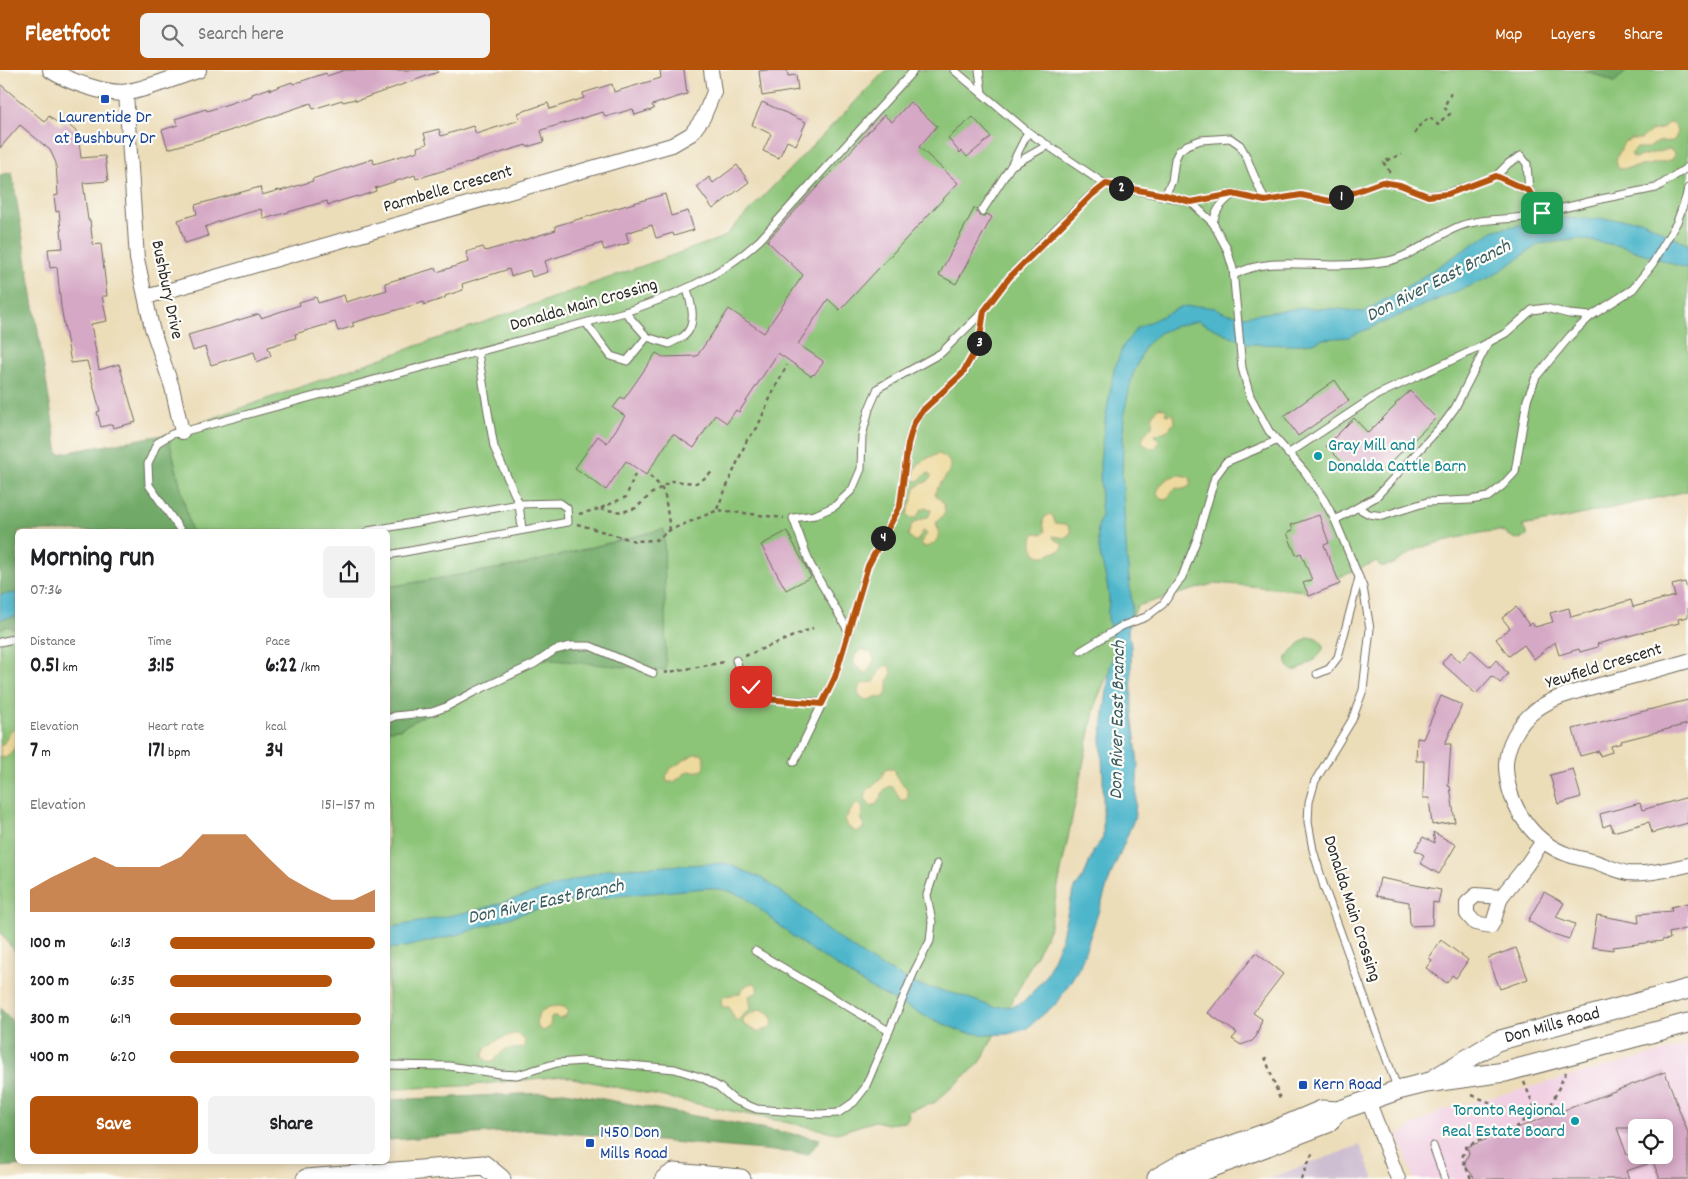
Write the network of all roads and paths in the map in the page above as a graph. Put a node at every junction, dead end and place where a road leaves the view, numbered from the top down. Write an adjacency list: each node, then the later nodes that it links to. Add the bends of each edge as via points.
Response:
1 (52, 70): 8 (street, via 93,89)
2 (198, 70): 8 (street)
3 (711, 70): 30 (street, Parmbelle Crescent, via 714,92 703,118 691,134 672,145)
4 (914, 70): 29 (lane, Donalda Main Crossing, via 760,240 733,263)
5 (954, 70): 9 (lane, Donalda Main Crossing)
6 (979, 70): 9 (lane)
7 (1450, 92): 11 (path, via 1444,107 1450,114 1438,125 1430,117)
8 (126, 93): 30 (street, Bushbury Drive, via 137,259)
9 (982, 93): 10 (lane, Donalda Main Crossing)
10 (1028, 132): 12 (lane, Donalda Main Crossing); 15 (lane)
11 (1415, 134)
12 (1048, 145): 15 (lane); 18 (lane, Donalda Main Crossing)
13 (1402, 154): 14 (path)
14 (1383, 162)
15 (1011, 166): 25 (lane)
16 (1688, 167): 26 (lane, via 1656,188)
17 (1496, 176): 20 (lane); 20 (lane, via 1522,156 1527,164); 23 (lane, via 1448,194 1428,196 1382,182 1330,201 1301,195)
18 (1106, 184): 22 (lane, Donalda Main Crossing); 31 (lane, via 1009,278)
19 (1688, 188): 33 (lane, via 1677,222 1653,263 1633,289)
20 (1529, 191): 26 (lane)
21 (1233, 194): 23 (lane); 24 (lane); 27 (lane, via 1221,204)
22 (1165, 195): 23 (lane, via 1179,151 1201,140 1230,138 1240,145); 24 (lane, Donalda Main Crossing)
23 (1265, 201)
24 (1191, 202): 27 (lane, Donalda Main Crossing)
25 (982, 211)
26 (1542, 213): 28 (lane, via 1461,225 1390,260 1360,264 1275,264 1256,266)
27 (1213, 223): 28 (lane, Donalda Main Crossing, via 1230,256)
28 (1234, 275): 40 (lane, Donalda Main Crossing, via 1243,375 1253,403)
29 (687, 289): 32 (lane, Donalda Main Crossing); 35 (lane, via 693,310 692,322 685,335 669,344)
30 (146, 297): 39 (street, Bushbury Drive)
31 (984, 311): 50 (lane, via 941,353 878,388 862,436 861,469 852,490 835,506 815,515); 59 (lane, via 979,344 962,374 922,411 914,423 900,506 868,566)
32 (625, 312): 34 (lane, Donalda Main Crossing); 35 (lane)
33 (1592, 316): 36 (lane, via 1536,309); 47 (lane, via 1570,336 1532,383 1515,472 1502,486 1488,497 1427,502 1383,516)
34 (586, 322): 35 (lane, via 611,356 627,361); 37 (lane, Donalda Main Crossing)
35 (647, 337)
36 (1488, 343): 41 (lane, via 1377,395); 47 (lane, via 1448,419 1376,497)
37 (478, 352): 39 (lane, Donalda Main Crossing); 46 (lane, via 494,446)
38 (787, 365): 49 (path, via 758,428 747,440)
39 (182, 432): 53 (lane, Donalda Main Crossing, via 157,442 148,464 149,485)
40 (1276, 441): 41 (lane, Donalda Main Crossing); 62 (lane, via 1226,462 1215,477 1197,540 1182,577 1163,604 1146,617 1122,626)
41 (1288, 454): 52 (lane, Donalda Main Crossing, via 1315,486)
42 (712, 472): 45 (path, via 696,483 671,481)
43 (635, 474): 48 (path, via 626,497)
44 (650, 476): 45 (path)
45 (661, 487): 48 (path, via 636,508 622,512); 56 (path)
46 (519, 504): 51 (lane, via 560,503 567,508); 54 (lane); 55 (lane)
47 (1358, 508): 52 (lane)
48 (599, 509): 51 (path)
49 (716, 511): 50 (path); 56 (path)
50 (793, 518): 59 (lane, via 810,564)
51 (568, 519): 55 (lane); 56 (path, via 636,541 656,540)
52 (1335, 520): 58 (lane, Donalda Main Crossing)
53 (180, 529)
54 (379, 529)
55 (522, 530): 57 (lane)
56 (670, 530)
57 (390, 555)
58 (1359, 578): 66 (lane, via 1338,657 1329,669); 83 (lane, Donalda Main Crossing, via 1370,629 1364,684 1352,720 1312,788 1308,822 1312,850 1324,887)
59 (849, 632): 67 (lane, via 835,677)
60 (15, 639): 61 (lane)
61 (0, 642)
62 (1081, 651)
63 (736, 660): 67 (lane, via 751,687 766,699)
64 (1688, 661): 70 (street, Yewfield Crescent, via 1570,693 1534,711 1522,725 1511,741 1505,760 1506,777 1519,815)
65 (653, 673): 68 (lane, via 590,646 571,646 556,650 446,708)
66 (1317, 674)
67 (822, 704): 69 (lane)
68 (390, 718)
69 (794, 762)
70 (1543, 841): 72 (street, Yewfield Crescent, via 1568,855 1628,873 1666,871); 73 (street)
71 (938, 864): 77 (lane, via 927,895 932,922 930,941)
72 (1688, 865)
73 (1501, 897)
74 (754, 951): 77 (lane)
75 (1688, 990): 82 (main road, Don Mills Road, via 1497,1041)
76 (1688, 1023): 82 (main road, Don Mills Road, via 1505,1072)
77 (889, 1032): 79 (lane, via 865,1088 854,1102 838,1112 819,1114 757,1109 734,1100 703,1078 675,1069 584,1061 557,1063 517,1075 449,1066)
78 (1265, 1056): 86 (path)
79 (390, 1065)
80 (1567, 1069): 87 (path, via 1549,1109)
81 (1524, 1080): 87 (path)
82 (1426, 1083): 83 (main road, Don Mills Road)
83 (1398, 1090): 85 (main road, Don Mills Road)
84 (1472, 1095): 88 (path)
85 (1368, 1100): 96 (main road, Don Mills Road, via 1338,1111 1328,1123 1188,1177); 98 (street)
86 (1281, 1102)
87 (1536, 1114): 88 (path)
88 (1527, 1118): 100 (path, via 1513,1129 1466,1147 1462,1158)
89 (1433, 1146): 99 (lane)
90 (1313, 1152): 97 (path)
91 (397, 1176): 92 (main road); 93 (main road, via 484,1165)
92 (306, 1179)
93 (501, 1179)
94 (665, 1179): 95 (main road, via 674,1173)
95 (741, 1179)
96 (1156, 1179)
97 (1302, 1179)
98 (1398, 1179)
99 (1445, 1179)
100 (1471, 1179)

